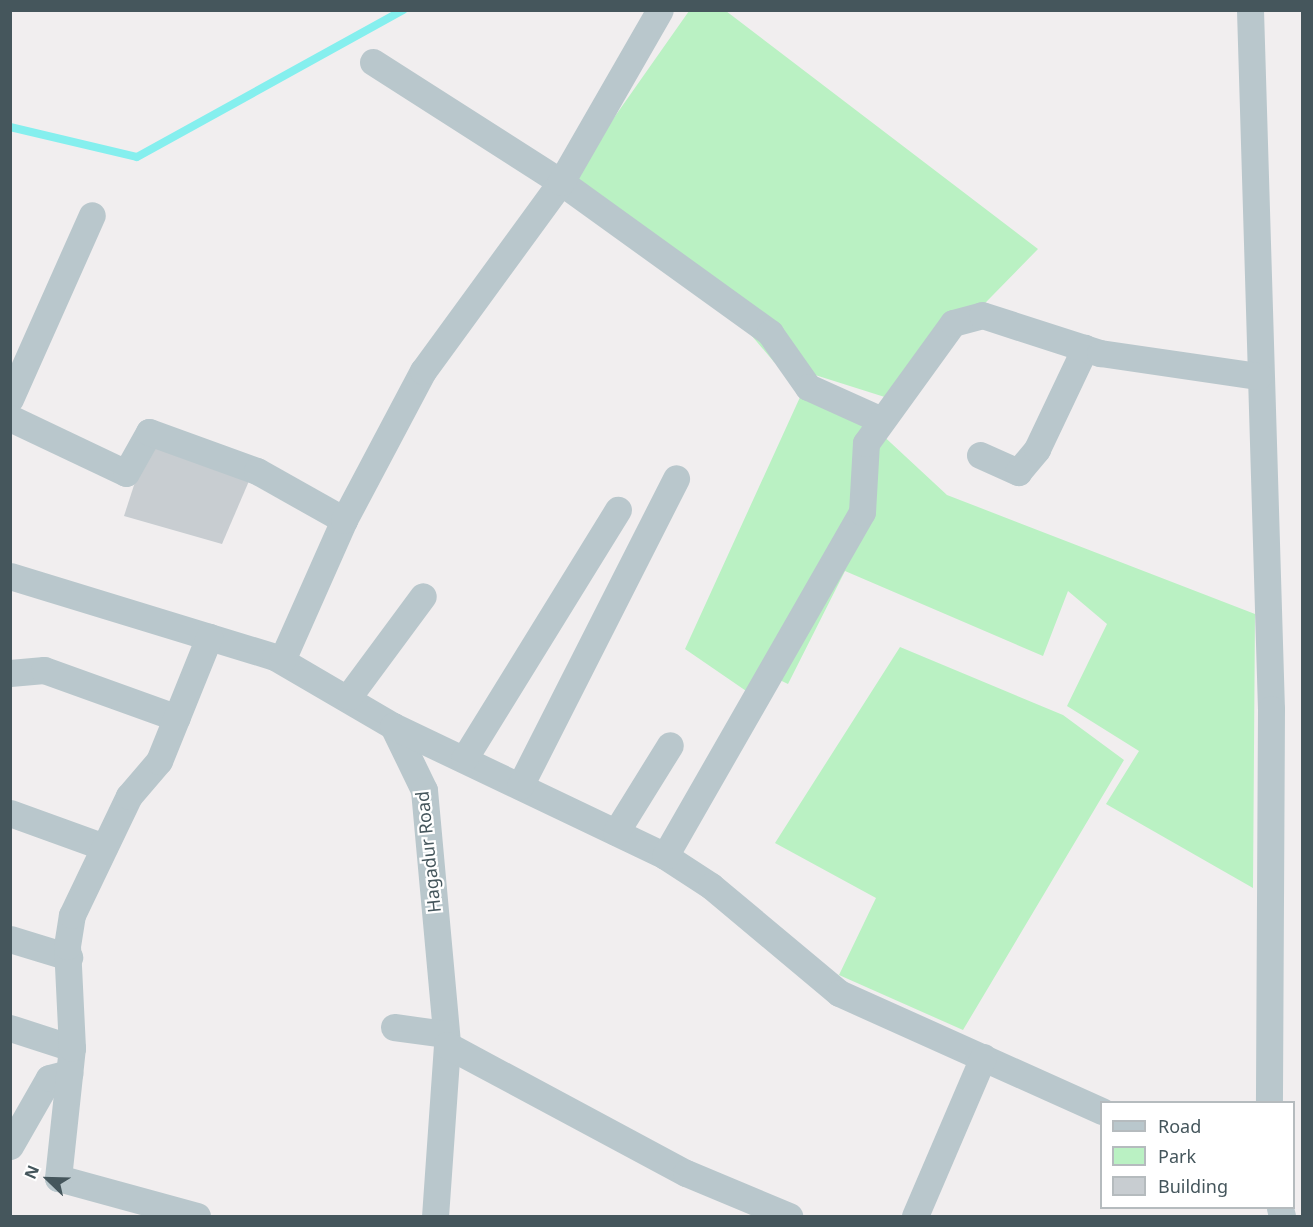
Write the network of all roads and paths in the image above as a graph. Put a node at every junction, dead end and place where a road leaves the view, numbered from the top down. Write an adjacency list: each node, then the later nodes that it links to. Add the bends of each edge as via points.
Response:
1 (660, 10): 4 (street)
2 (1250, 10): 7 (street, via 1260,243)
3 (373, 62): 4 (street)
4 (561, 182): 10 (street, via 770,333 808,387); 14 (street, via 423,370)
5 (92, 214): 8 (street)
6 (1084, 348): 7 (street); 10 (street, via 982,315 968,316 952,323); 11 (street, via 1037,449 1018,472)
7 (1258, 376): 37 (street, via 1271,709)
8 (10, 399)
9 (10, 418): 14 (street, via 126,473 149,432 257,471)
10 (881, 420): 29 (street, via 866,443 862,512)
11 (980, 455)
12 (676, 478): 25 (street)
13 (618, 510): 24 (street)
14 (344, 519): 18 (street)
15 (10, 576): 17 (street, Hagadur Road)
16 (423, 596): 20 (street)
17 (209, 637): 18 (street, Hagadur Road); 21 (street)
18 (282, 660): 20 (street, Hagadur Road)
19 (10, 673): 21 (street, via 44,670)
20 (349, 696): 22 (street, Hagadur Road)
21 (177, 718): 28 (street, via 159,761 129,796)
22 (393, 726): 24 (street); 34 (street, Hagadur Road, via 424,790)
23 (670, 745): 27 (street)
24 (464, 759): 25 (street)
25 (520, 786): 27 (street)
26 (10, 813): 28 (street)
27 (616, 832): 29 (street)
28 (104, 847): 31 (street, via 72,915)
29 (665, 856): 35 (street, via 711,886 839,993)
30 (10, 939): 31 (street)
31 (69, 957): 36 (street)
32 (394, 1027): 34 (street)
33 (10, 1028): 36 (street)
34 (446, 1040): 41 (street, via 686,1173); 43 (street, Hagadur Road)
35 (983, 1057): 38 (street); 44 (street)
36 (71, 1061): 39 (street, via 49,1078); 40 (street, via 58,1178)
37 (1269, 1101)
38 (1100, 1111)
39 (10, 1146)
40 (167, 1212): 42 (street)
41 (779, 1214)
42 (197, 1216)
43 (435, 1216)
44 (915, 1216)

